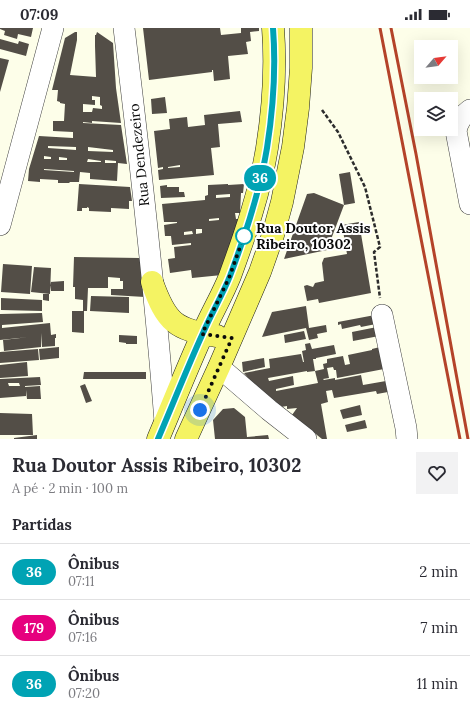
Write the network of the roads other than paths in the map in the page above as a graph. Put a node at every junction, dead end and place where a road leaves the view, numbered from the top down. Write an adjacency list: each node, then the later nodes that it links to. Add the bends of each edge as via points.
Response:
1 (53, 28): 9 (street)
2 (124, 28): 10 (street, Rua Dendezeiro)
3 (273, 28): 12 (main road, via 275,47 272,102 267,149 258,188 229,278)
4 (301, 28): 6 (main road)
5 (310, 28): 6 (main road)
6 (300, 68): 13 (main road, via 293,147 282,202 260,272)
7 (470, 110): 8 (street, via 458,122 456,131)
8 (470, 204)
9 (0, 225)
10 (152, 282): 12 (main road, via 158,300 176,324); 15 (street, Rua Dendezeiro, via 160,353)
11 (382, 315): 18 (street)
12 (202, 334): 13 (main road); 15 (main road)
13 (232, 338): 14 (main road)
14 (219, 367): 16 (main road); 17 (street)
15 (161, 430)
16 (186, 439)
17 (306, 439)
18 (407, 439)

